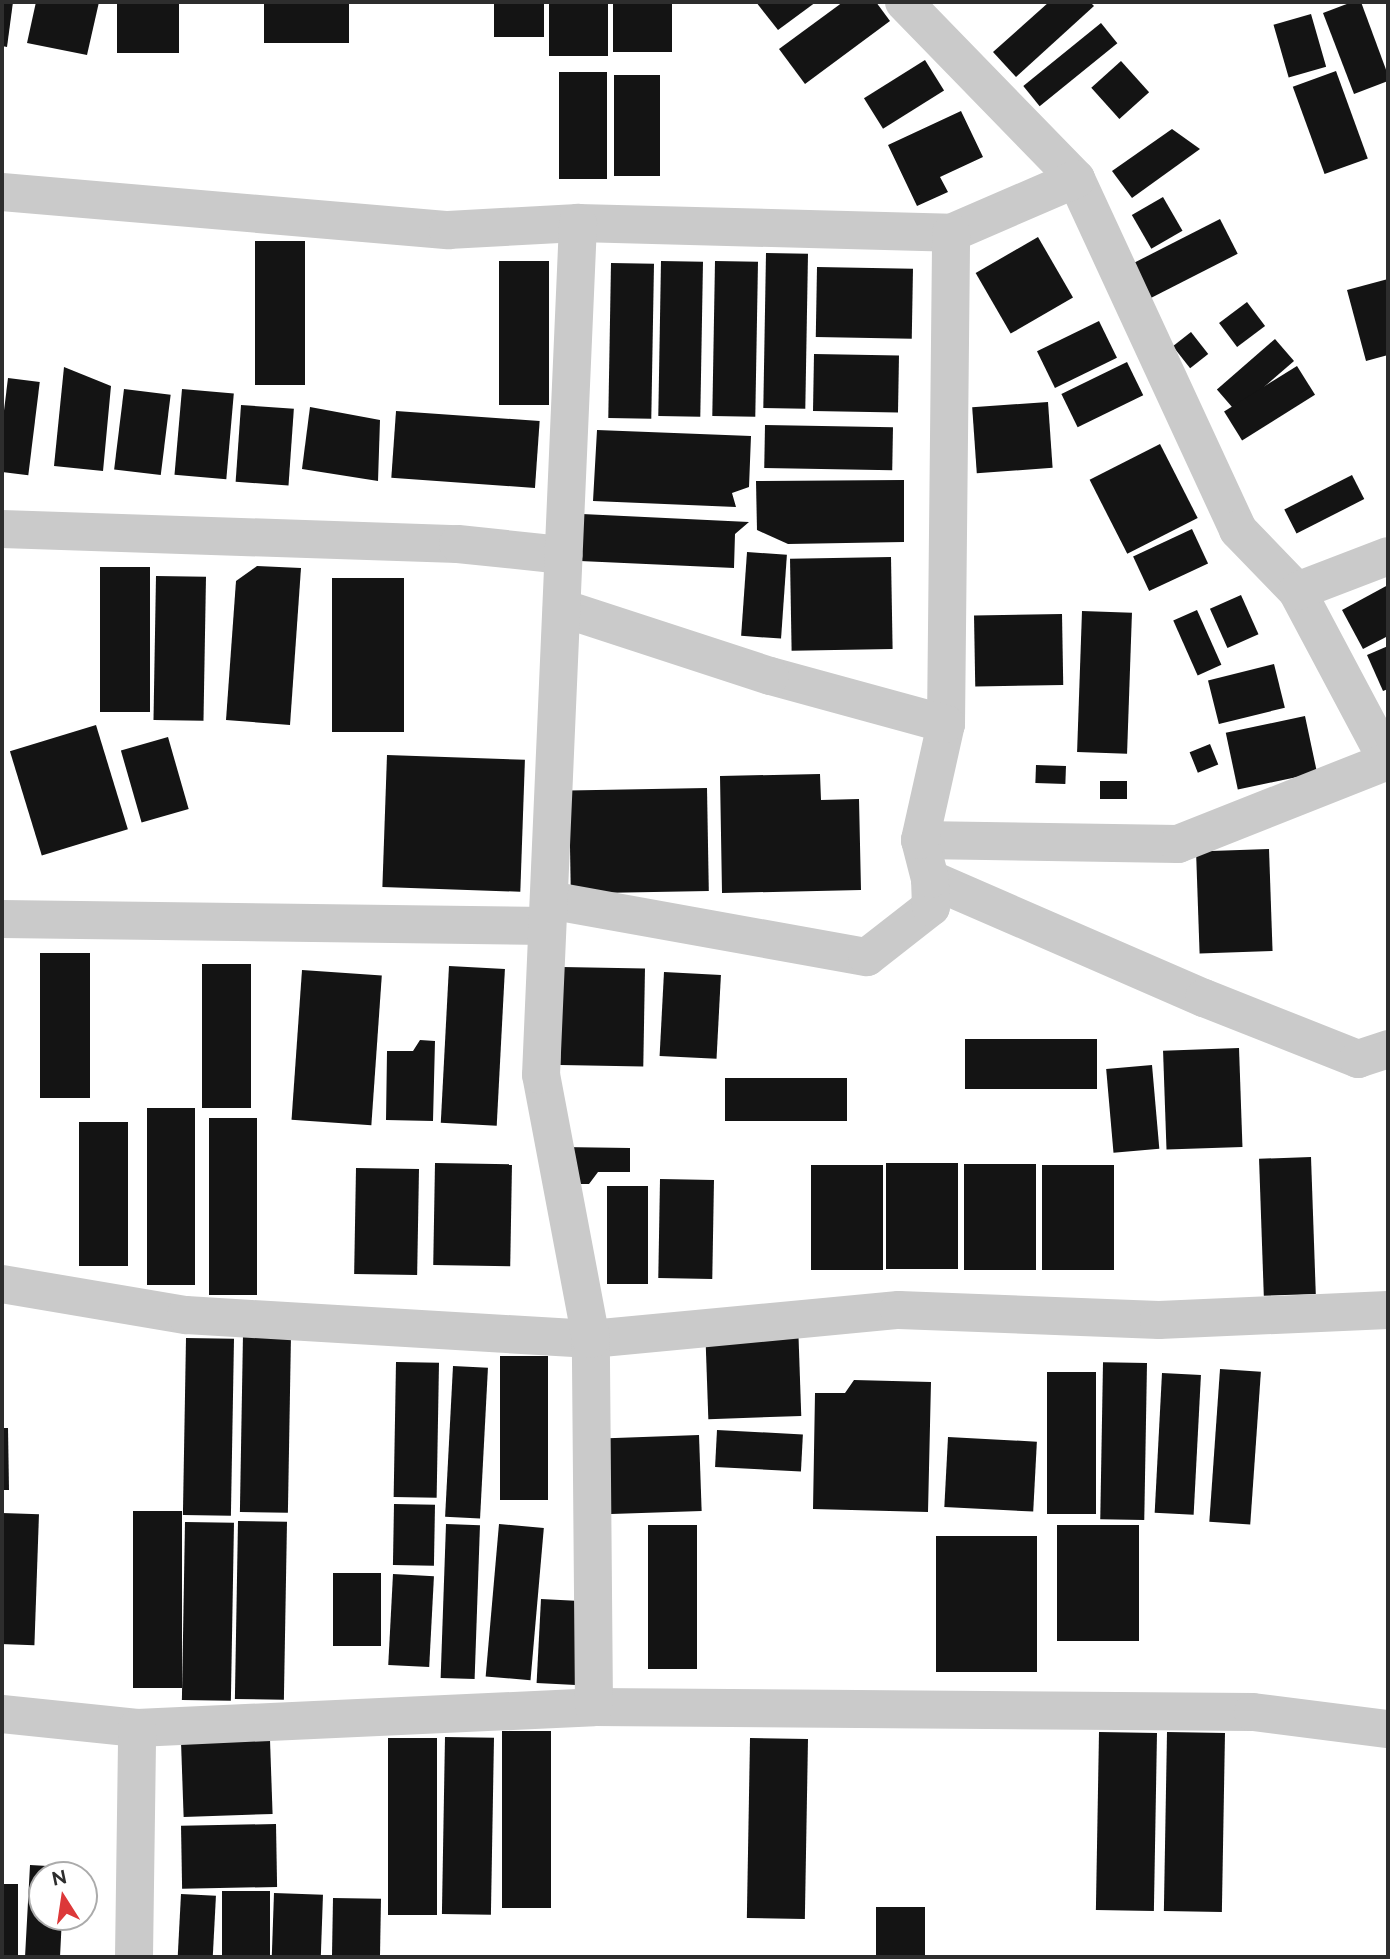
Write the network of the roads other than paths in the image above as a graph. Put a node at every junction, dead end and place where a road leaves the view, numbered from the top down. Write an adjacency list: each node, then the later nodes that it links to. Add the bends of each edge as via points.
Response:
1 (904, 2): 2 (street)
2 (1076, 179): 5 (street); 9 (street, via 1238,530)
3 (2, 192): 4 (street, via 449,230)
4 (578, 223): 5 (street); 7 (street)
5 (951, 233): 11 (street)
6 (2, 529): 7 (street, via 458,544)
7 (563, 555): 10 (street)
8 (1388, 556): 9 (street)
9 (1297, 591): 12 (street)
10 (562, 608): 11 (street, via 770,676); 15 (street)
11 (946, 724): 13 (street)
12 (1388, 761): 13 (street, via 1178,844)
13 (920, 840): 14 (street)
14 (930, 879): 15 (street, via 931,907 867,957); 17 (street, via 1358,1059)
15 (548, 913): 16 (street); 20 (street, via 541,1075)
16 (2, 919)
17 (1388, 1049)
18 (2, 1284): 20 (street, via 186,1315)
19 (1388, 1310): 20 (street, via 1159,1320 899,1310)
20 (591, 1339): 21 (street)
21 (594, 1707): 23 (street); 24 (street, via 1253,1712)
22 (2, 1714): 23 (street)
23 (137, 1728): 25 (street)
24 (1388, 1729)
25 (134, 1957)

